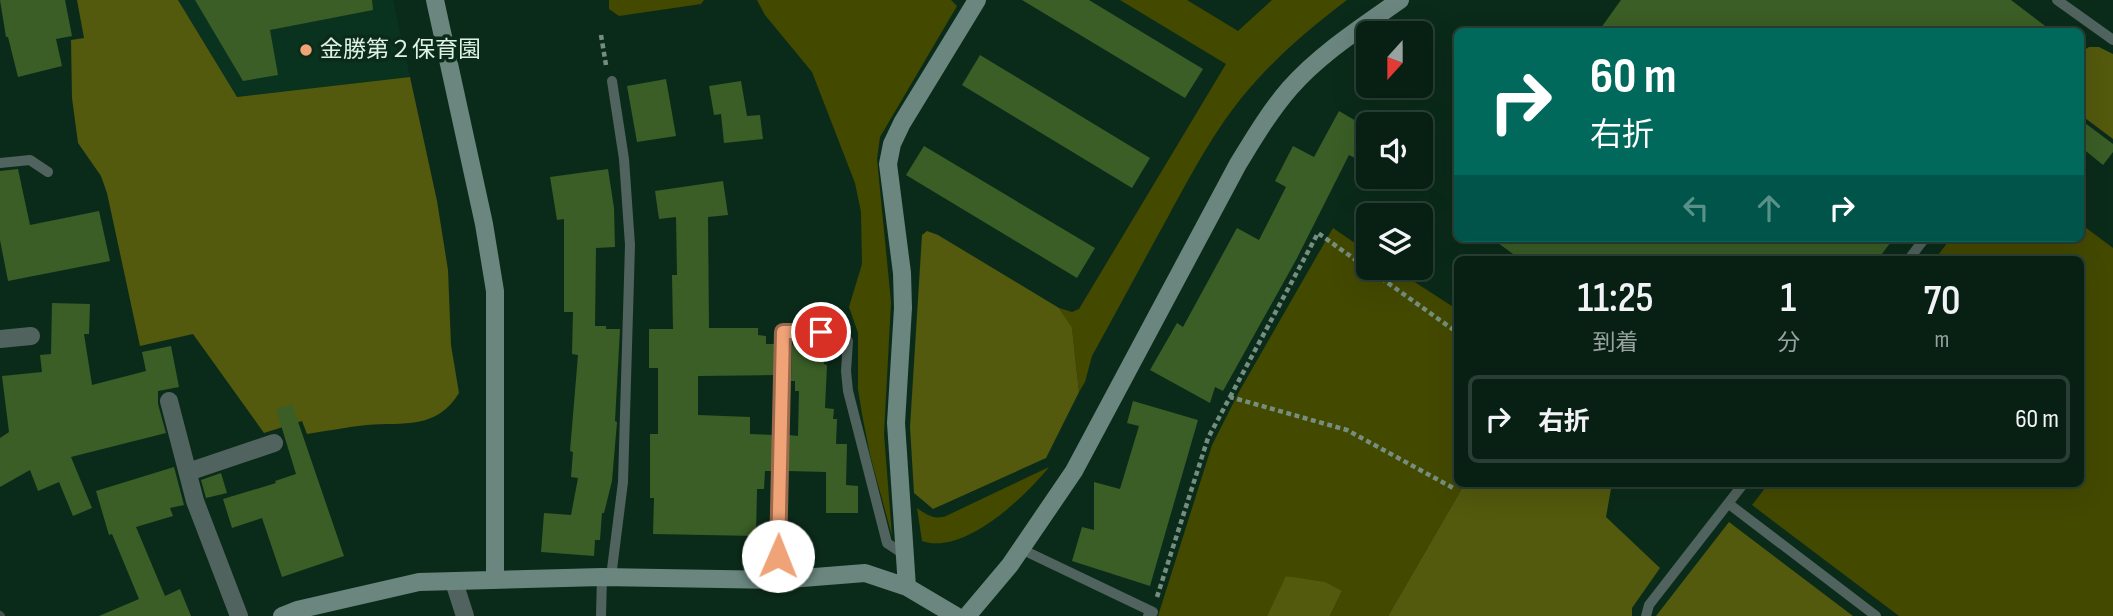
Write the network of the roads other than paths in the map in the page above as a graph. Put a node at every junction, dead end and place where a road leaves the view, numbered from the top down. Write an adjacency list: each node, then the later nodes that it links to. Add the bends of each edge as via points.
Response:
1 (435, 0): 21 (street, via 495,292)
2 (977, 0): 19 (street, via 902,123 888,164 902,274 896,423)
3 (1400, 0): 18 (street, via 1330,50 1290,88 1262,126 1074,471)
4 (2057, 0): 5 (lane)
5 (2087, 22): 6 (lane); 7 (lane)
6 (2082, 28)
7 (2113, 40)
8 (610, 77): 20 (lane, via 624,159 630,244 623,482)
9 (0, 163): 10 (lane, via 30,160)
10 (48, 172)
11 (31, 336): 12 (street)
12 (0, 339)
13 (169, 401): 15 (street)
14 (274, 443): 15 (street)
15 (188, 472): 26 (street)
16 (1741, 487): 17 (lane)
17 (1729, 504): 32 (lane, via 1648,605); 33 (lane)
18 (1021, 549): 25 (lane); 31 (street)
19 (905, 555): 22 (lane, via 887,543 878,514 848,391 848,341 841,333 783,332); 24 (street)
20 (607, 577): 21 (street); 22 (street); 29 (lane)
21 (495, 579): 23 (street)
22 (777, 580): 24 (street, via 866,573)
23 (454, 582): 27 (street, via 419,582); 28 (street)
24 (907, 587): 30 (street)
25 (1151, 614)
26 (239, 616)
27 (282, 616)
28 (465, 616)
29 (601, 616)
30 (956, 616)
31 (968, 616)
32 (1646, 616)
33 (1876, 616)

